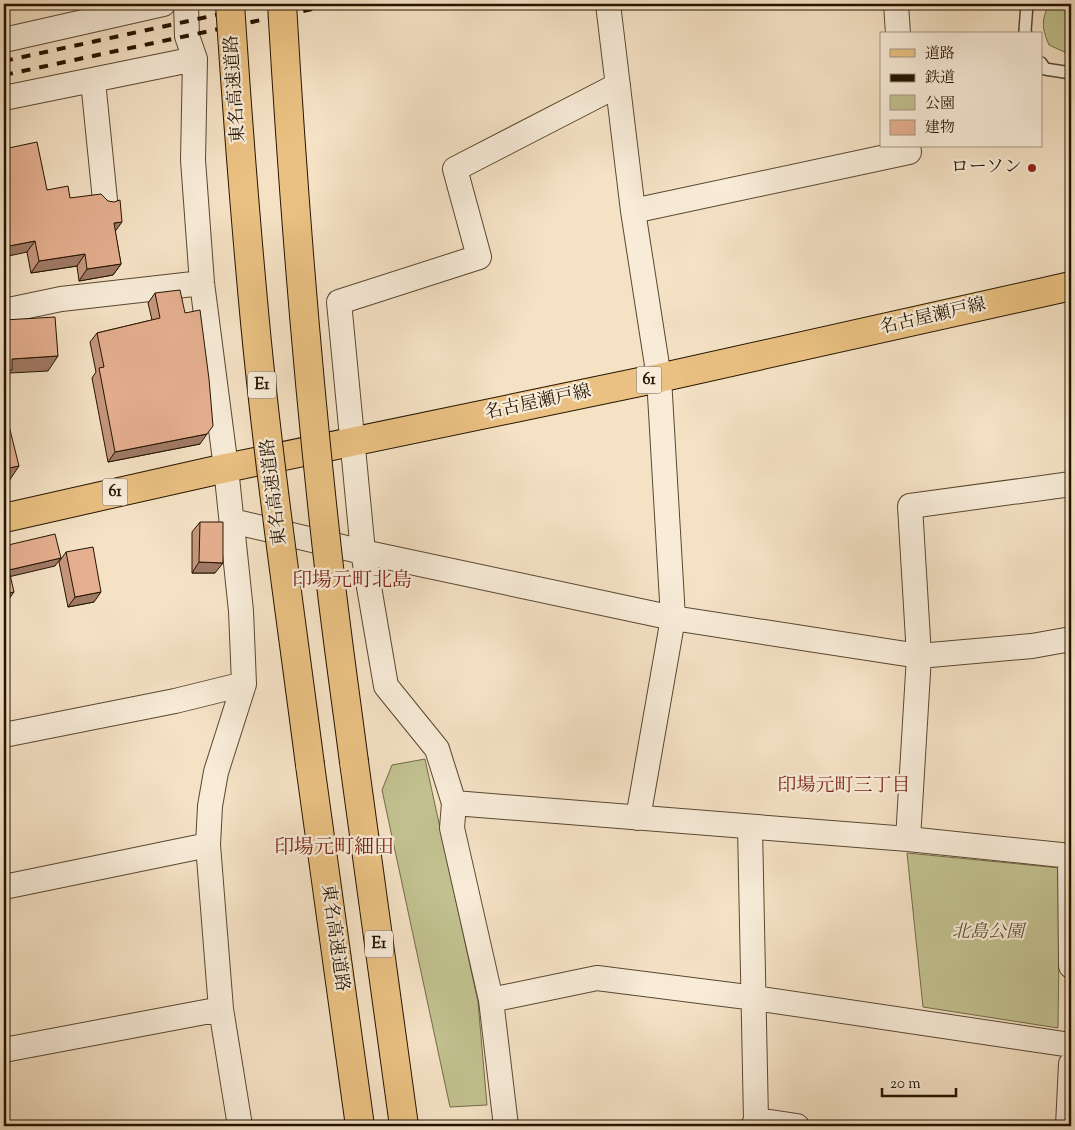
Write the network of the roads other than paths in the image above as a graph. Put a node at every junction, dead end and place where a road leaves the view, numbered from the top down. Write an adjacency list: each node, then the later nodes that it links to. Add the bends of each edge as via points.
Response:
1 (163, 4): 10 (street)
2 (186, 4): 11 (street, via 187,36)
3 (230, 4): 51 (main road, 東名高速道路 / E1, bridge, via 255,323 276,507)
4 (282, 4): 52 (main road, E1, bridge, via 291,161 330,576)
5 (608, 4): 15 (street)
6 (896, 4): 8 (street)
7 (1027, 4): 9 (lane)
8 (898, 32)
9 (1025, 32)
10 (4, 40)
11 (195, 59): 14 (street); 20 (street, via 193,160)
12 (1042, 65): 13 (lane, via 1044,69)
13 (1071, 73)
14 (93, 80): 16 (street); 18 (street)
15 (618, 85): 19 (street); 24 (street, via 455,169 479,257 340,302)
16 (4, 98)
17 (908, 148): 19 (street, via 909,152)
18 (106, 200)
19 (633, 211): 23 (street)
20 (202, 282): 22 (street, via 61,299); 25 (street)
21 (1071, 286): 23 (main road, 名古屋瀬戸線 / 61)
22 (4, 311)
23 (659, 378): 24 (main road, 名古屋瀬戸線 / 61); 30 (street)
24 (352, 442): 25 (main road, 名古屋瀬戸線 / 61); 29 (street)
25 (226, 468): 27 (main road, 名古屋瀬戸線 / 61); 28 (street)
26 (1071, 484): 32 (street, via 910,506)
27 (4, 518)
28 (232, 521): 29 (street); 33 (street)
29 (364, 552): 30 (street); 35 (street, via 386,686 437,749)
30 (673, 618): 32 (street); 36 (street)
31 (1071, 639): 32 (street, via 1032,646)
32 (918, 656): 38 (street)
33 (244, 684): 34 (street); 39 (street, via 216,772)
34 (4, 735)
35 (454, 803): 36 (street); 44 (street, via 452,828)
36 (638, 818): 37 (street)
37 (750, 827): 38 (street); 43 (street)
38 (908, 839): 40 (street)
39 (208, 845): 41 (street); 45 (street)
40 (1071, 856): 42 (street)
41 (4, 887)
42 (1071, 966)
43 (755, 998): 44 (street, via 597,978); 46 (street); 49 (street)
44 (491, 1000): 53 (street)
45 (221, 1009): 47 (street); 50 (street)
46 (1071, 1045)
47 (4, 1050)
48 (1071, 1064): 55 (street)
49 (755, 1123): 54 (street)
50 (240, 1126)
51 (360, 1126)
52 (404, 1126)
53 (506, 1126)
54 (797, 1126)
55 (1068, 1126)

